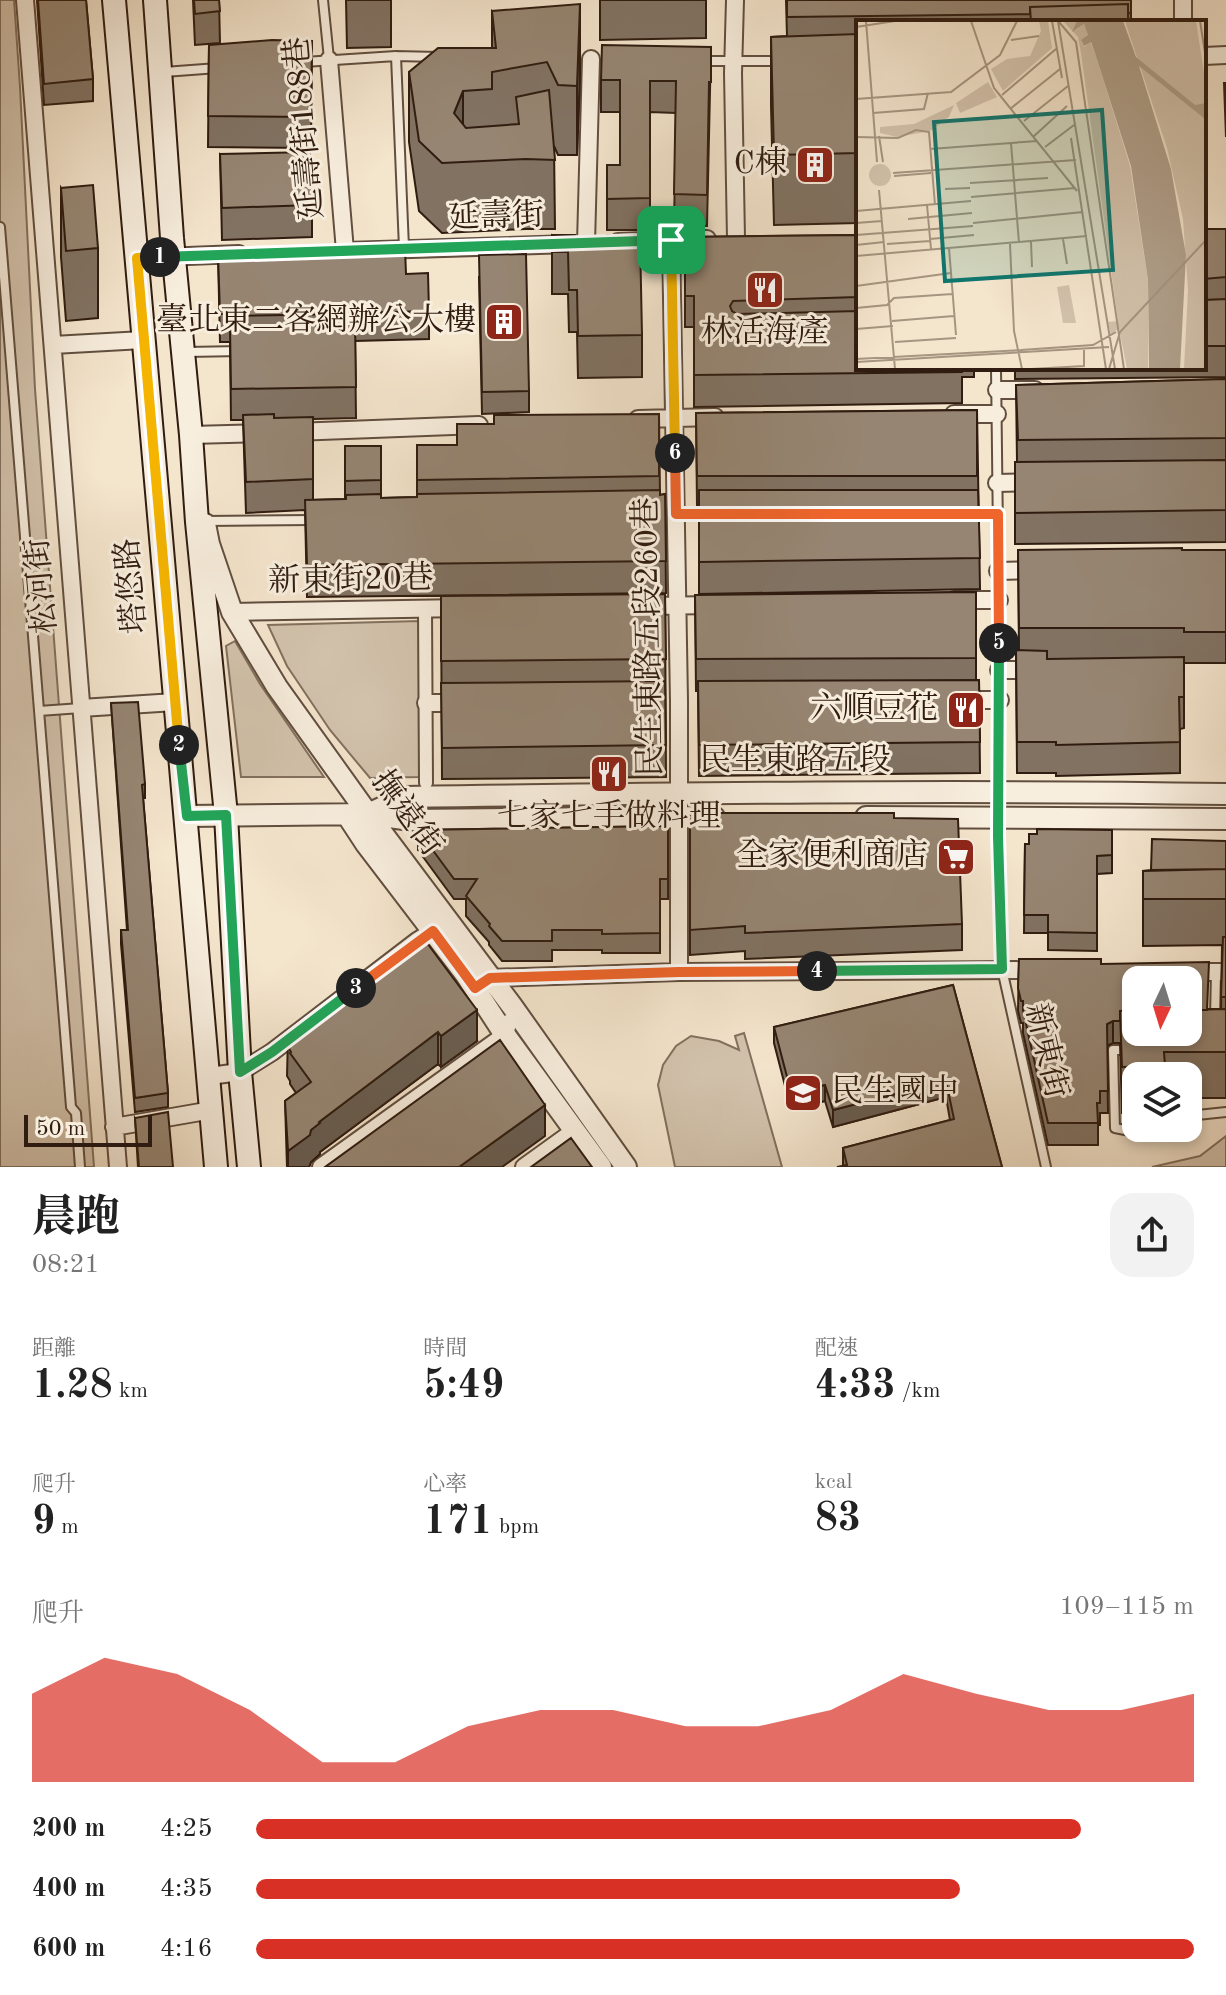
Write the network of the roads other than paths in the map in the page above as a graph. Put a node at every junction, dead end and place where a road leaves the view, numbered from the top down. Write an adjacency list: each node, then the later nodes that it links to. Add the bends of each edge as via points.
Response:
1 (25, 0): 27 (street, 松河街)
2 (114, 0): 25 (main road, 塔悠路)
3 (155, 0): 17 (main road)
4 (323, 0): 11 (lane, 延壽街188巷)
5 (735, 0): 13 (street)
6 (1226, 55): 8 (street)
7 (396, 56): 9 (lane); 11 (lane); 21 (lane)
8 (1206, 56)
9 (441, 57)
10 (592, 59): 20 (street)
11 (329, 60): 15 (lane); 22 (street, 延壽街188巷)
12 (699, 61): 13 (lane)
13 (734, 61): 14 (lane); 19 (street, 延壽街, via 742,239)
14 (785, 61)
15 (300, 62)
16 (228, 67): 17 (lane)
17 (159, 72): 24 (main road)
18 (0, 227): 66 (lane)
19 (671, 240): 20 (street, 延壽街); 36 (street, 民生東路五段260巷)
20 (586, 243): 21 (street, 延壽街)
21 (404, 248): 22 (street, 延壽街)
22 (338, 251)
23 (259, 254): 24 (street)
24 (173, 256): 25 (street); 29 (main road)
25 (137, 258): 26 (main road, 塔悠路)
26 (143, 340): 27 (street); 62 (main road, 塔悠路)
27 (53, 345): 65 (street, 松河街)
28 (256, 351): 29 (lane)
29 (182, 353): 39 (main road)
30 (996, 370): 31 (lane, 新東街)
31 (997, 390): 32 (street); 34 (lane, 新東街)
32 (1058, 391)
33 (936, 414): 34 (street)
34 (997, 414): 41 (lane, 新東街)
35 (738, 417): 36 (street)
36 (675, 418): 37 (street); 42 (street, 民生東路五段260巷)
37 (627, 419)
38 (500, 424): 39 (street)
39 (191, 435): 47 (main road)
40 (1058, 482): 41 (street)
41 (997, 483): 45 (lane, 新東街)
42 (668, 514): 43 (lane); 52 (street, 民生東路五段260巷)
43 (722, 514)
44 (952, 514): 45 (lane)
45 (998, 514): 49 (lane, 新東街)
46 (321, 520): 47 (lane)
47 (201, 522): 57 (street, 撫遠街); 71 (main road)
48 (1059, 569): 49 (street)
49 (998, 571): 50 (lane, 新東街)
50 (999, 600): 51 (street); 58 (lane, 新東街)
51 (938, 601)
52 (678, 605): 53 (street); 54 (street); 69 (street, 民生東路五段260巷)
53 (724, 605)
54 (631, 606)
55 (472, 608): 56 (street, 新東街20巷)
56 (425, 609): 57 (street, 新東街20巷); 63 (street)
57 (232, 612): 72 (street, 撫遠街)
58 (999, 670): 59 (street); 61 (lane, 新東街)
59 (1060, 671)
60 (939, 700): 61 (street)
61 (1000, 700): 68 (lane, 新東街)
62 (175, 702): 65 (street); 73 (main road, 塔悠路)
63 (426, 703): 64 (street); 67 (street)
64 (473, 703)
65 (81, 708): 66 (lane); 94 (street, 松河街)
66 (39, 711): 97 (lane)
67 (426, 783)
68 (999, 792): 69 (street, 民生東路五段); 70 (street, 民生東路五段); 74 (lane, 新東街)
69 (680, 793): 72 (street, 民生東路五段, via 405,797); 75 (street, 民生東路五段260巷)
70 (1226, 794)
71 (226, 815): 72 (street, 民生東路五段); 73 (street, 民生東路五段); 89 (main road)
72 (357, 815): 75 (street, 民生東路五段, via 411,820); 79 (street, 撫遠街, via 366,844); 84 (street, 撫遠街)
73 (187, 816): 90 (main road, 塔悠路)
74 (999, 816): 77 (street, 民生東路五段); 78 (street, 民生東路五段); 80 (lane, 新東街)
75 (679, 817): 76 (street, 民生東路五段); 82 (street, 民生東路五段260巷)
76 (726, 817)
77 (853, 817)
78 (1226, 819)
79 (433, 931): 84 (street, 撫遠街); 89 (street)
80 (1002, 969): 81 (street); 82 (street); 105 (lane, 新東街)
81 (1063, 970)
82 (679, 972): 84 (street)
83 (1221, 972): 86 (lane)
84 (483, 983): 85 (street, 撫遠街); 87 (street, 撫遠街)
85 (512, 1006): 87 (street); 104 (street, 撫遠街)
86 (1214, 1034)
87 (505, 1035): 96 (street, 撫遠街); 101 (street)
88 (1142, 1050): 95 (lane, via 1113,1050 1115,1128)
89 (240, 1072): 90 (street); 100 (main road)
90 (209, 1076): 91 (main road, 塔悠路)
91 (212, 1110): 94 (street); 99 (main road, 塔悠路)
92 (1226, 1112): 93 (lane)
93 (1202, 1115)
94 (114, 1127): 98 (street, 松河街)
95 (1122, 1129)
96 (574, 1131): 102 (street); 103 (street, 撫遠街)
97 (80, 1167)
98 (118, 1167)
99 (216, 1167)
100 (249, 1167)
101 (321, 1167)
102 (524, 1167)
103 (601, 1167)
104 (626, 1167)
105 (1046, 1167)

